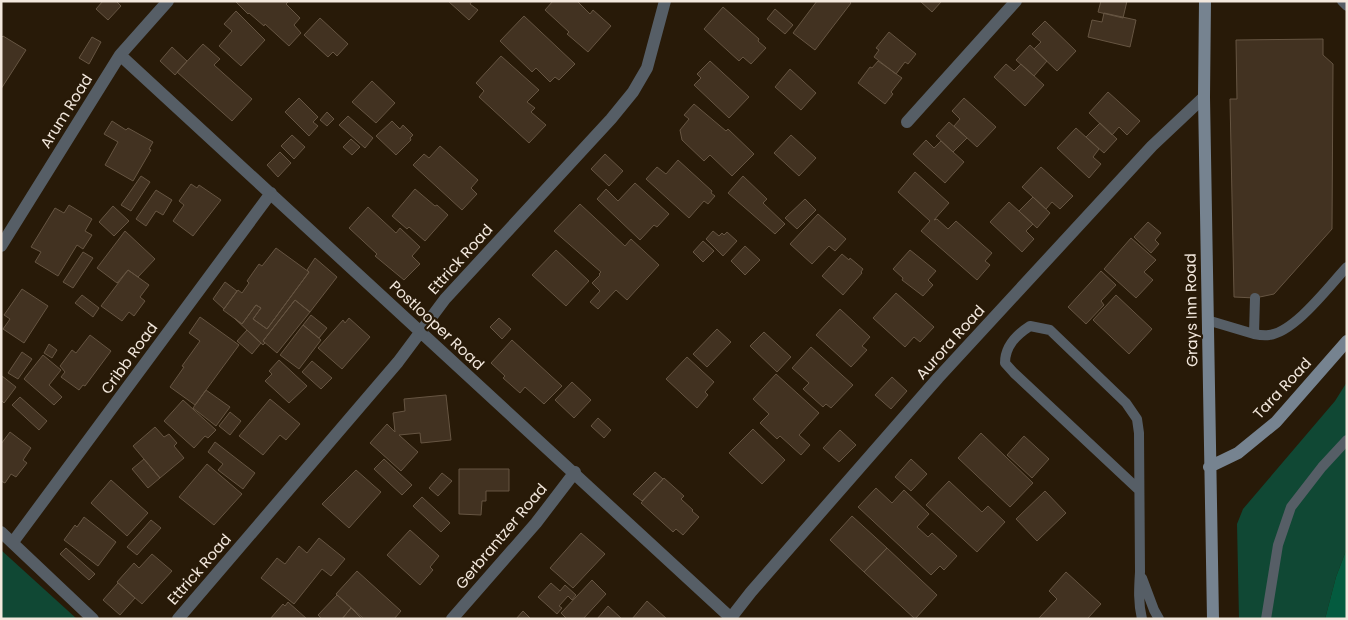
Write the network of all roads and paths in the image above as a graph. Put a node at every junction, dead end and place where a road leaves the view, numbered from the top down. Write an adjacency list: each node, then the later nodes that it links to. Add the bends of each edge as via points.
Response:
1 (168, 1): 7 (street, Arum Road)
2 (665, 1): 15 (street, Ettrick Road, via 647,68 633,92 445,299)
3 (1016, 1): 9 (street)
4 (1205, 1): 8 (street, Grays Inn Road)
5 (1342, 1): 6 (lane)
6 (1347, 6)
7 (120, 54): 10 (street, Postlooper Road); 11 (street, Arum Road)
8 (1204, 97): 14 (street, Grays Inn Road); 25 (street, Aurora Road, via 1152,146 938,378)
9 (907, 122)
10 (271, 193): 15 (street, Postlooper Road); 23 (street, Cribb Road)
11 (1, 246)
12 (1347, 267): 16 (lane, via 1296,322 1270,335)
13 (1255, 298): 16 (lane)
14 (1207, 320): 16 (lane); 19 (street, Grays Inn Road)
15 (421, 333): 20 (street, Postlooper Road); 27 (street, Ettrick Road)
16 (1254, 334)
17 (1347, 341): 19 (street, Tara Road, via 1276,422 1238,453)
18 (1347, 440): 32 (lane, via 1291,507 1278,545)
19 (1209, 467): 31 (street, Grays Inn Road)
20 (574, 472): 25 (street, Postlooper Road); 28 (street, Gerbrantzer Road, via 536,524)
21 (1139, 490): 21 (lane, via 1005,363 1005,354 1020,332 1030,326 1050,330 1133,410 1139,433); 24 (lane)
22 (1, 532): 23 (street)
23 (13, 542): 26 (street)
24 (1140, 572): 29 (lane, via 1138,591); 30 (lane)
25 (731, 618)
26 (93, 619)
27 (178, 619)
28 (452, 619)
29 (1142, 619)
30 (1159, 619)
31 (1213, 619)
32 (1266, 619)

